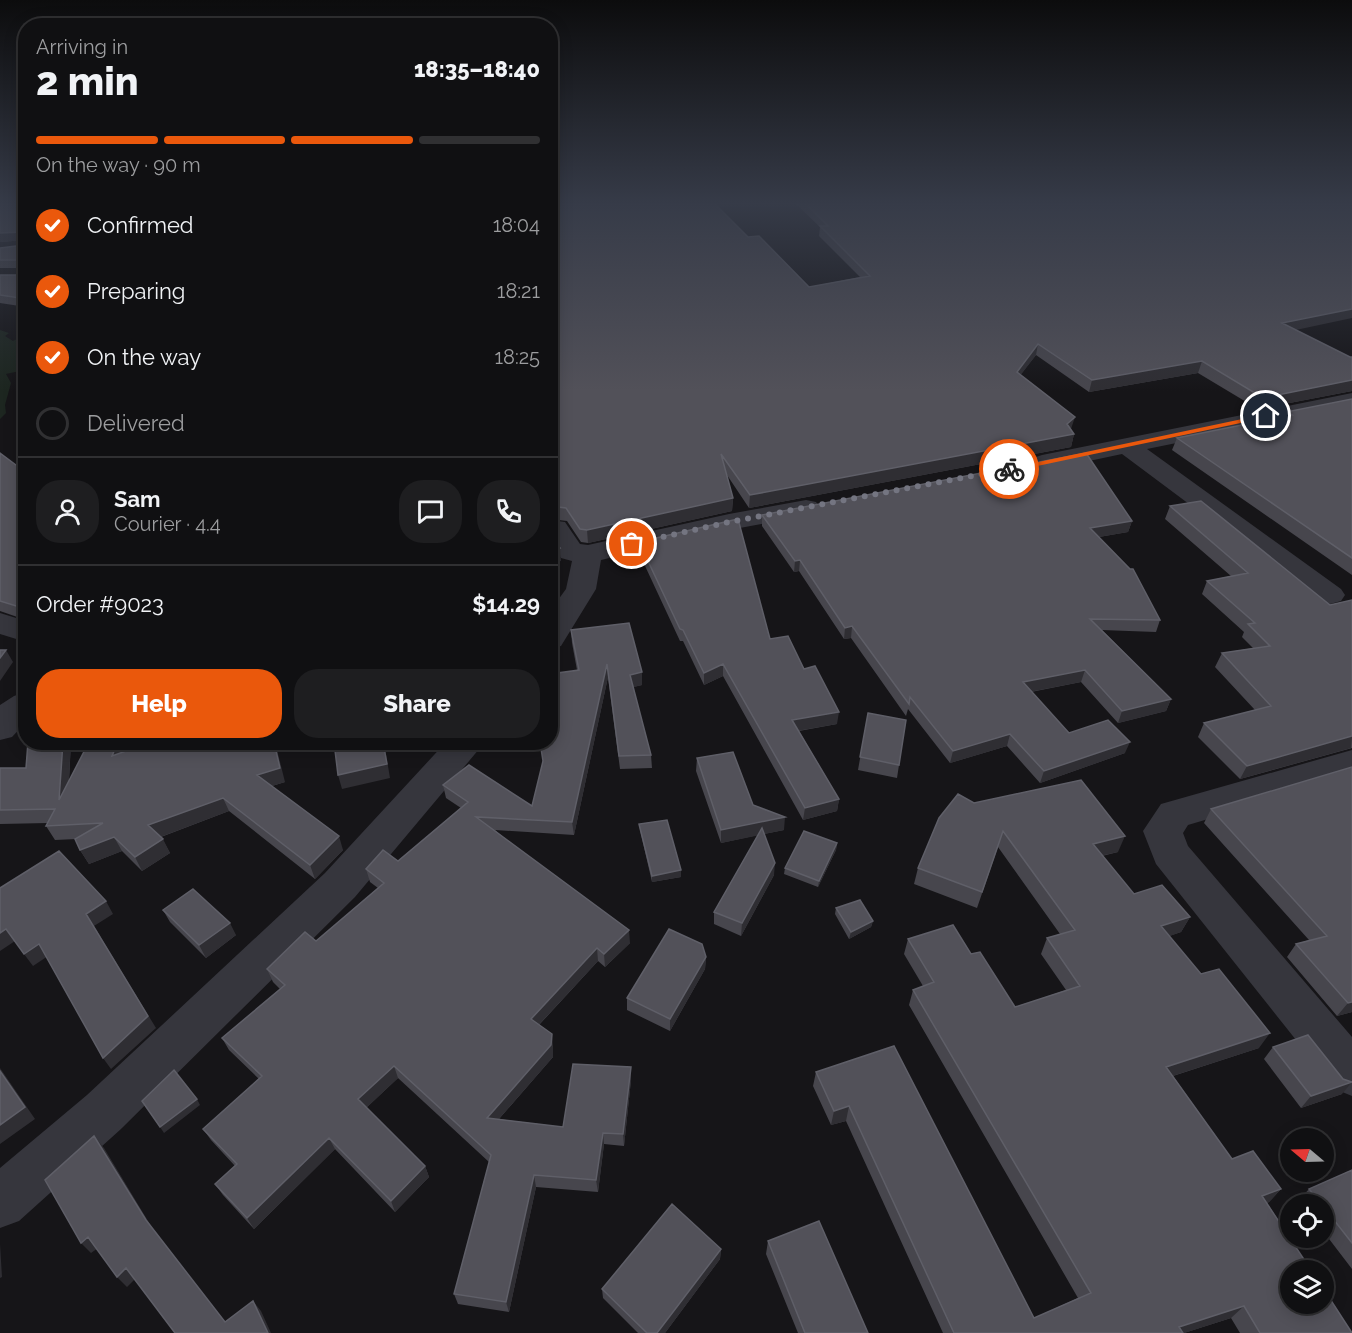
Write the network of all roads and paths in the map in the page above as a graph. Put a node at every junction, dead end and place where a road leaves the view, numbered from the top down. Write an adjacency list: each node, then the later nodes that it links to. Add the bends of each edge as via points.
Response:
1 (1352, 400): 2 (street)
2 (1127, 446): 3 (street); 7 (street)
3 (1022, 467)
4 (831, 504): 6 (street)
5 (558, 532): 6 (street, via 571,552)
6 (588, 554): 9 (street, via 581,589)
7 (1330, 595)
8 (0, 623): 10 (street)
9 (558, 623)
10 (18, 629)
11 (18, 710): 12 (street)
12 (0, 728)
13 (460, 750): 16 (street, via 340,885 104,1112)
14 (1352, 763): 15 (street, via 1175,814 1163,831 1170,853)
15 (1352, 1073)
16 (0, 1202)

